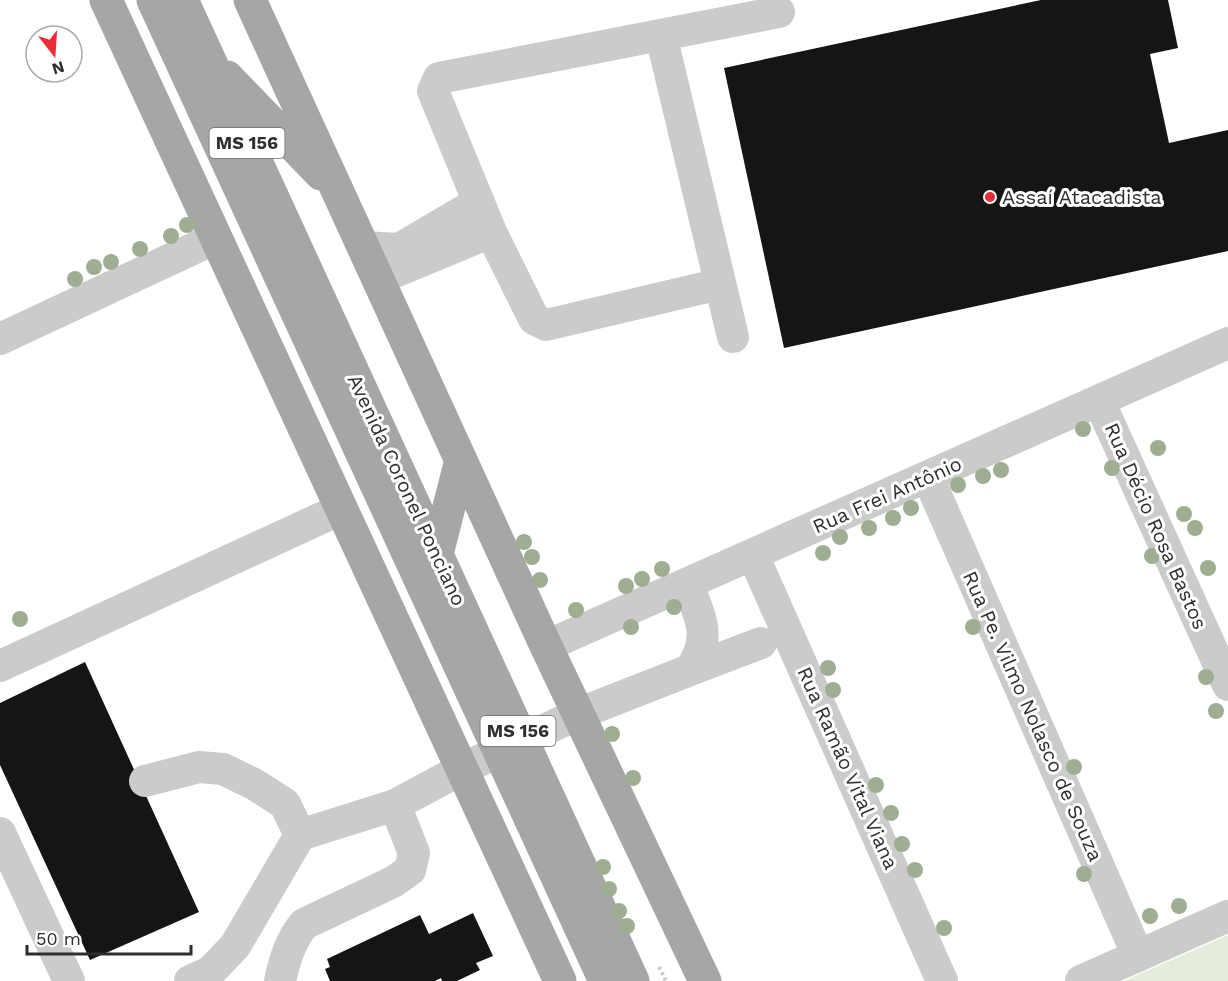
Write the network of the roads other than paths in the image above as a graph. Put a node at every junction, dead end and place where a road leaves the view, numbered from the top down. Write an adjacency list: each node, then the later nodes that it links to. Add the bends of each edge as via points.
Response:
1 (106, 0): 11 (main road)
2 (153, 0): 20 (main road, MS 156)
3 (182, 0): 7 (main road, Avenida Coronel Ponciano / MS 156)
4 (250, 0): 8 (main road)
5 (779, 12): 6 (street)
6 (661, 35): 9 (street, via 439,78 433,91); 15 (street)
7 (207, 56): 8 (main road); 24 (main road, Avenida Coronel Ponciano / MS 156)
8 (337, 190): 12 (main road)
9 (479, 202): 10 (street); 12 (street, via 399,249)
10 (490, 232): 13 (street); 15 (street, via 534,319 546,324)
11 (216, 238): 14 (main road); 17 (street)
12 (363, 247): 13 (main road)
13 (378, 279): 21 (main road)
14 (237, 283): 20 (main road); 23 (main road)
15 (720, 284): 16 (street)
16 (732, 337)
17 (0, 339)
18 (1228, 343): 19 (street, Rua Frei Antônio)
19 (1099, 401): 22 (street, Rua Frei Antônio); 32 (street, Rua Décio Rosa Bastos)
20 (354, 435): 29 (main road)
21 (461, 460): 24 (main road); 28 (main road)
22 (928, 477): 25 (street, Rua Frei Antônio); 41 (street, Rua Pe. Vilmo Nolasco de Souza)
23 (341, 509): 30 (street); 35 (main road)
24 (437, 554): 29 (main road, Avenida Coronel Ponciano / MS 156)
25 (753, 555): 26 (street, Rua Frei Antônio); 49 (street, Rua Ramão Vital Viana)
26 (688, 584): 28 (street, Rua Frei Antônio); 31 (street, via 705,638 701,655)
27 (761, 643): 31 (street)
28 (546, 646): 33 (main road)
29 (472, 662): 34 (main road, Avenida Coronel Ponciano / MS 156)
30 (0, 666)
31 (690, 670): 33 (street)
32 (1228, 685)
33 (578, 714): 34 (street); 42 (main road)
34 (511, 746): 35 (street); 47 (main road); 48 (main road, Avenida Coronel Ponciano / MS 156)
35 (462, 769): 37 (street); 46 (main road)
36 (145, 781): 39 (street, via 199,767 223,770 285,804)
37 (395, 805): 39 (street); 45 (street, via 414,853 410,870 304,924 294,936)
38 (0, 833): 43 (street)
39 (300, 834): 44 (street, via 236,946 210,972)
40 (1228, 916): 41 (street)
41 (1138, 956): 50 (street)
42 (702, 978)
43 (69, 981)
44 (190, 981)
45 (279, 981)
46 (560, 981)
47 (605, 981)
48 (633, 981)
49 (942, 981)
50 (1081, 981)

